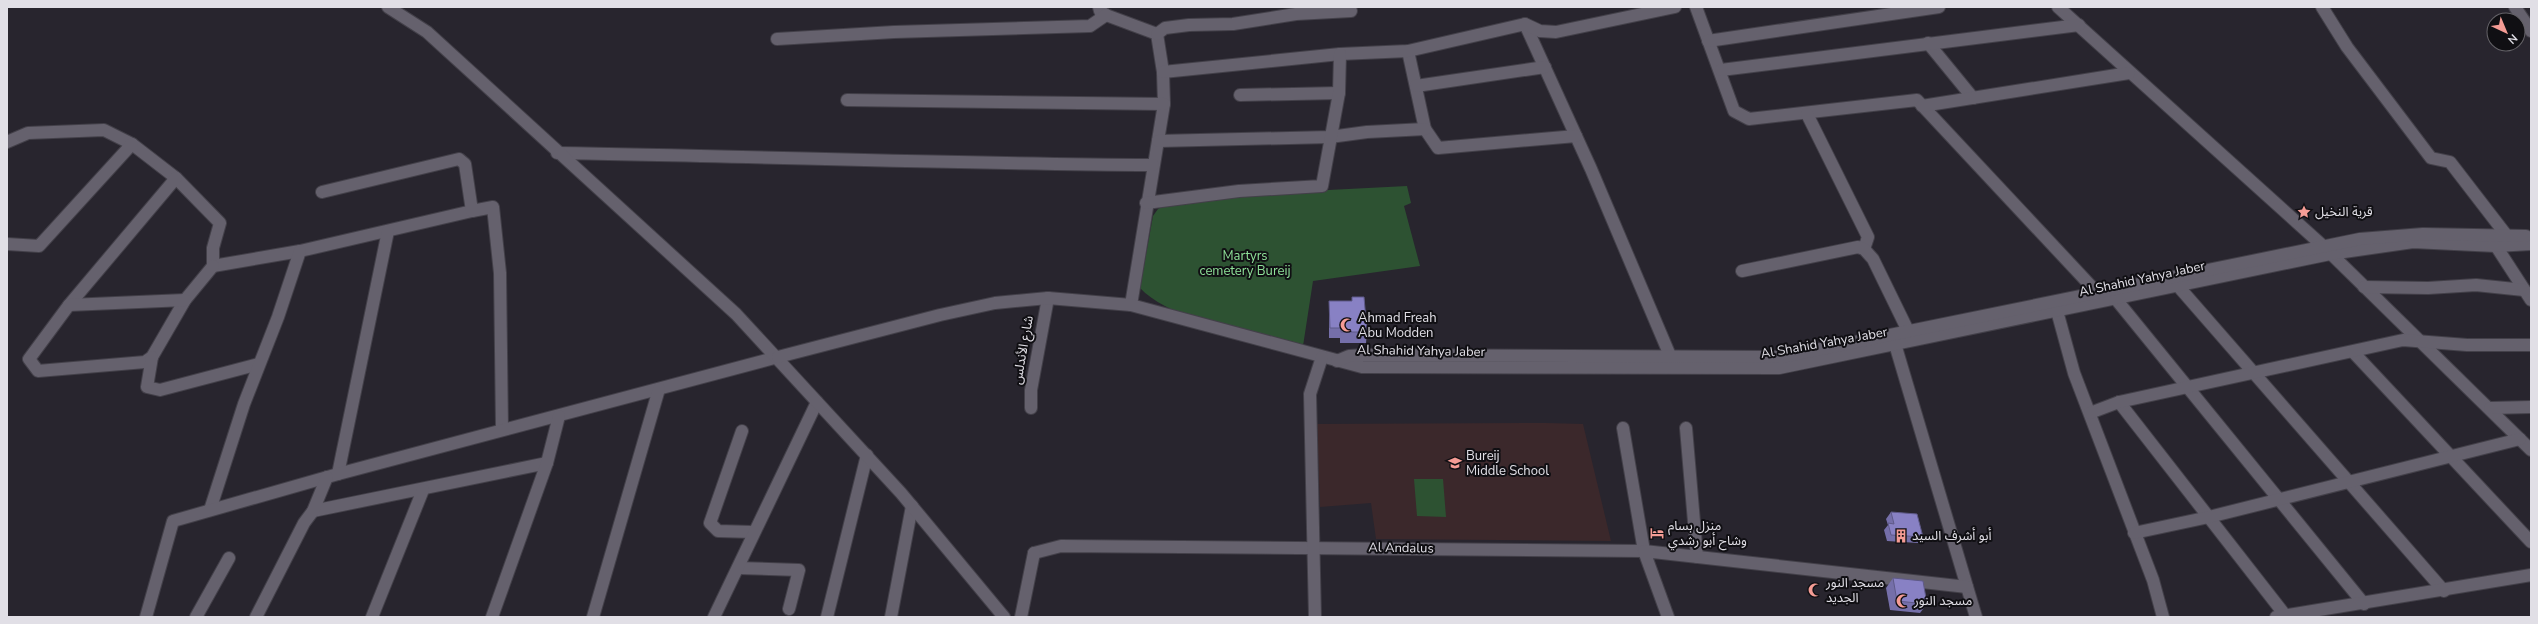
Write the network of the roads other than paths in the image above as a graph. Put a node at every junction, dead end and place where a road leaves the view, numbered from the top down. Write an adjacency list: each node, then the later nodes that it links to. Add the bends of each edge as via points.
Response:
1 (388, 7): 38 (street, via 427,32 506,102)
2 (1099, 7): 10 (street)
3 (1675, 7): 11 (street, via 1556,32 1540,31)
4 (1696, 7): 16 (street)
5 (1939, 7): 16 (street)
6 (2058, 7): 12 (street)
7 (2322, 7): 45 (street, via 2347,47 2431,158 2450,162)
8 (2515, 7): 13 (street)
9 (1351, 11): 14 (street, via 1296,14 1233,24 1189,25 1164,28)
10 (1106, 15): 14 (street); 15 (street, via 1090,26 1070,28 894,32)
11 (1525, 24): 18 (street); 20 (street)
12 (2079, 25): 17 (street); 23 (street)
13 (2531, 31)
14 (1157, 34): 22 (street)
15 (777, 39)
16 (1708, 41): 21 (street)
17 (1928, 43): 21 (street); 27 (street)
18 (1408, 51): 19 (street); 24 (street)
19 (1340, 54): 22 (street); 25 (street)
20 (1545, 67): 24 (street); 33 (street)
21 (1721, 70): 31 (street, via 1734,111 1749,119)
22 (1163, 72): 29 (street)
23 (2130, 73): 27 (street); 52 (street)
24 (1416, 86): 32 (street)
25 (1339, 93): 26 (street); 34 (street)
26 (1240, 95)
27 (1973, 98): 30 (street)
28 (848, 100): 29 (street)
29 (1164, 104): 35 (street)
30 (1922, 106): 31 (street, via 1917,100); 58 (street)
31 (1807, 114): 50 (street, via 1868,237)
32 (1425, 129): 33 (street, via 1438,148); 34 (street)
33 (1576, 136): 73 (street)
34 (1330, 137): 35 (street); 42 (street, via 1322,186 1239,191)
35 (1158, 141): 39 (street)
36 (7, 142): 37 (street, via 28,133 104,130)
37 (132, 144): 40 (street); 47 (street, via 39,246)
38 (557, 153): 39 (street, via 768,156 980,164); 71 (street, via 736,314)
39 (1153, 165): 42 (street)
40 (176, 178): 53 (street, via 220,223 213,248); 62 (street)
41 (322, 192): 43 (street, via 459,159 465,164)
42 (1146, 203): 63 (street)
43 (472, 212): 44 (street); 87 (street, via 493,207 500,273)
44 (388, 231): 51 (street); 94 (street)
45 (2507, 236): 46 (street, Al Shahid Yahya Jaber); 49 (street); 52 (street, Al Shahid Yahya Jaber, via 2423,234 2360,239)
46 (2531, 236)
47 (7, 244)
48 (2531, 244): 49 (street, Al Shahid Yahya Jaber)
49 (2496, 246): 52 (street, Al Shahid Yahya Jaber, via 2412,242); 57 (street)
50 (1864, 249): 54 (street, via 1858,247); 65 (street, via 1873,259)
51 (300, 250): 53 (street); 74 (street)
52 (2326, 250): 55 (street, Al Shahid Yahya Jaber); 56 (street); 58 (street, Al Shahid Yahya Jaber)
53 (213, 266): 60 (street)
54 (1742, 272)
55 (2178, 286): 58 (street, Al Shahid Yahya Jaber); 75 (street)
56 (2364, 287): 57 (street, via 2428,288 2476,285); 66 (street)
57 (2524, 290): 61 (street)
58 (2106, 297): 64 (street, Al Shahid Yahya Jaber); 65 (street, Al Shahid Yahya Jaber); 76 (street)
59 (1048, 298): 63 (street, Al Shahid Yahya Jaber); 71 (street, Al Shahid Yahya Jaber, via 995,304 940,315); 81 (street, شارع الأندلس, via 1031,390)
60 (185, 300): 62 (street); 70 (street)
61 (2531, 300)
62 (69, 305): 70 (street, via 29,359 38,371 136,364)
63 (1131, 305): 72 (street, Al Shahid Yahya Jaber)
64 (2057, 311): 65 (street, Al Shahid Yahya Jaber); 83 (street, via 2074,373)
65 (1910, 335): 67 (street, Al Shahid Yahya Jaber); 73 (street, Al Shahid Yahya Jaber, via 1782,357)
66 (2420, 340): 68 (street, via 2467,345); 69 (street, via 2403,340); 82 (street)
67 (1895, 344): 73 (street, Al Shahid Yahya Jaber, via 1779,368); 111 (street)
68 (2531, 345)
69 (2354, 353): 75 (street); 92 (street)
70 (152, 357): 74 (street, via 147,387 160,390)
71 (778, 357): 77 (street, Al Shahid Yahya Jaber); 78 (street)
72 (1322, 357): 73 (street, Al Shahid Yahya Jaber, via 1362,367); 105 (street, via 1310,394)
73 (1673, 363)
74 (259, 364): 99 (street)
75 (2255, 374): 76 (street); 95 (street)
76 (2190, 388): 79 (street); 97 (street)
77 (659, 389): 84 (street, Al Shahid Yahya Jaber); 121 (street)
78 (818, 402): 91 (street); 102 (street)
79 (2120, 402): 83 (street); 101 (street)
80 (2531, 407): 82 (street)
81 (1031, 408)
82 (2490, 408): 89 (street)
83 (2090, 412): 103 (street)
84 (559, 416): 87 (street, Al Shahid Yahya Jaber); 93 (street)
85 (1623, 428): 106 (street)
86 (1686, 428): 107 (street)
87 (502, 430): 94 (street, Al Shahid Yahya Jaber)
88 (742, 431): 102 (street, via 710,524 718,531)
89 (2520, 439): 90 (street); 92 (street)
90 (2531, 450)
91 (867, 455): 98 (street); 123 (street)
92 (2452, 456): 95 (street); 104 (street)
93 (547, 463): 96 (street); 120 (street)
94 (333, 476): 99 (street, Al Shahid Yahya Jaber); 100 (street)
95 (2349, 482): 97 (street); 112 (street)
96 (424, 490): 100 (street); 119 (street)
97 (2280, 499): 101 (street); 113 (street)
98 (912, 506): 124 (street); 125 (street)
99 (210, 510): 116 (street, Al Shahid Yahya Jaber, via 173,521)
100 (313, 511): 118 (street, via 304,523)
101 (2209, 517): 103 (street); 115 (street)
102 (753, 532): 109 (street)
103 (2134, 533): 130 (street, via 2153,580)
104 (2531, 542)
105 (1313, 547): 106 (street, Al Andalus); 126 (street, Al Andalus, via 1061,546 1034,553); 127 (street)
106 (1644, 551): 107 (street, Al Andalus); 128 (street)
107 (1697, 557): 111 (street, Al Andalus)
108 (229, 558): 117 (street)
109 (738, 568): 114 (street, via 799,570); 122 (street)
110 (2531, 575): 112 (street)
111 (1967, 587): 129 (street)
112 (2444, 591): 113 (street)
113 (2364, 604): 115 (street)
114 (789, 609)
115 (2281, 616)
116 (146, 617)
117 (196, 617)
118 (256, 617)
119 (372, 617)
120 (492, 617)
121 (593, 617)
122 (714, 617)
123 (827, 617)
124 (891, 617)
125 (1004, 617)
126 (1021, 617)
127 (1315, 617)
128 (1668, 617)
129 (1976, 617)
130 (2163, 617)

